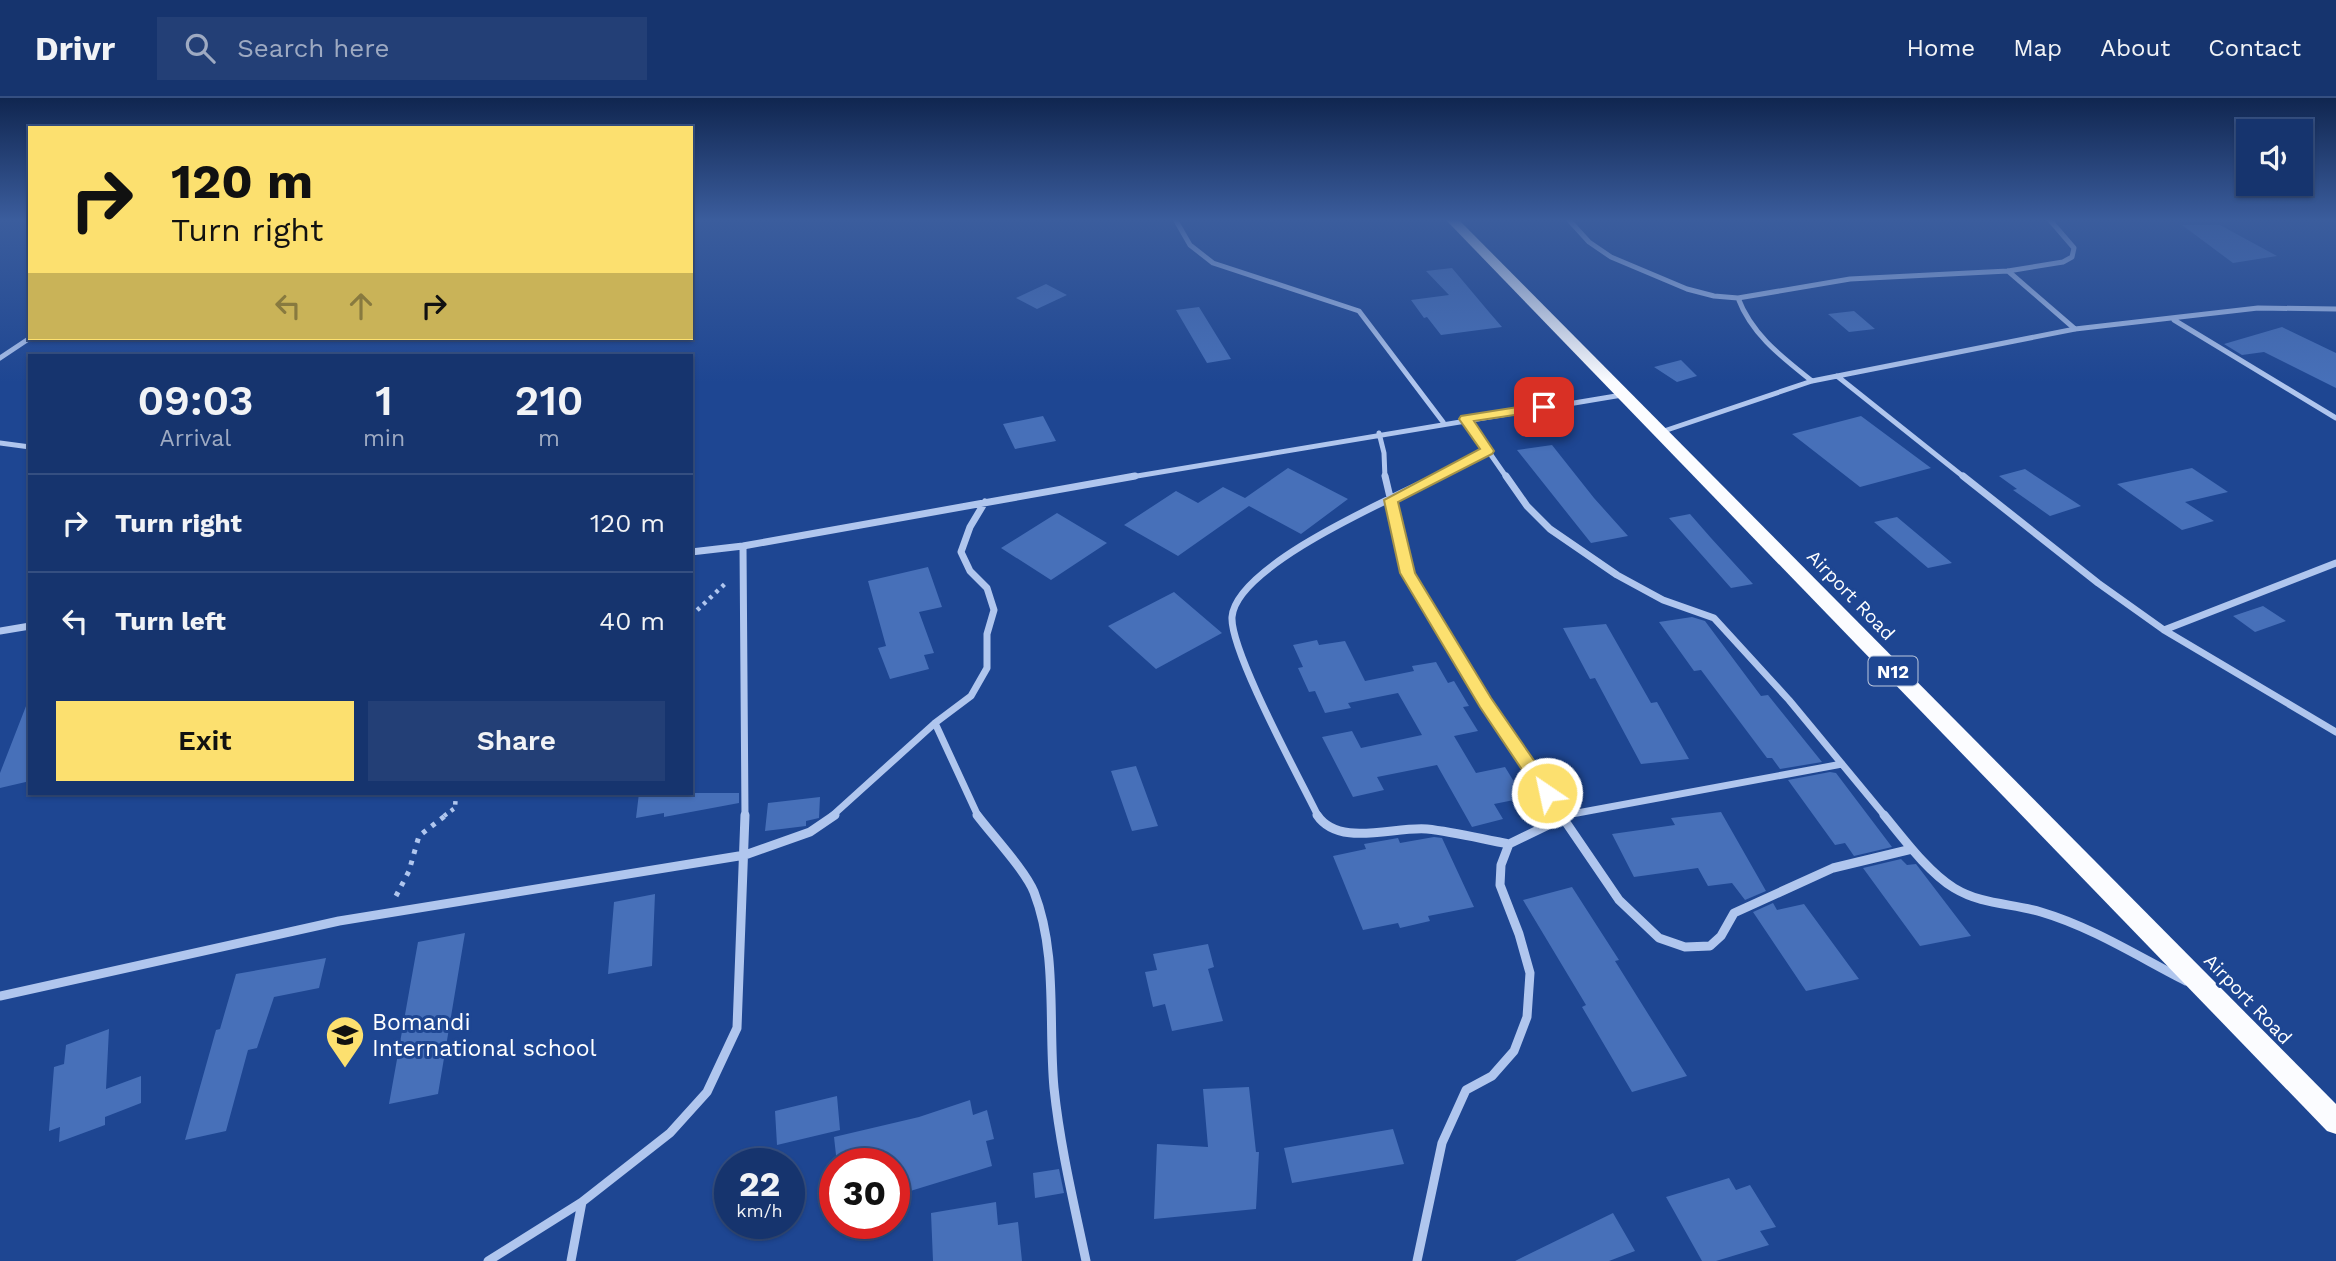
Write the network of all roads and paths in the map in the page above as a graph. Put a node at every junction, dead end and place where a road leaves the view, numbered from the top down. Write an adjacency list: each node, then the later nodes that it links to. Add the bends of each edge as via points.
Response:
1 (1247, 273): 17 (street, via 1359,311)
2 (1504, 273): 14 (highway, Airport Road / N12)
3 (1650, 273): 6 (street, via 1687,289)
4 (1968, 273): 6 (street, via 1831,281)
5 (2011, 273): 9 (street)
6 (1738, 298): 13 (street, via 1751,327)
7 (2336, 309): 8 (street, via 2258,307)
8 (2173, 320): 9 (street); 15 (street)
9 (2075, 329): 12 (street)
10 (28, 339): 11 (street)
11 (0, 356)
12 (1837, 376): 13 (street); 31 (street)
13 (1812, 382): 19 (street)
14 (1622, 395): 16 (street); 19 (highway, Airport Road / N12)
15 (2336, 418)
16 (1466, 419): 17 (street); 22 (street)
17 (1443, 422): 18 (street)
18 (1379, 433): 23 (street); 24 (street)
19 (1660, 433): 42 (highway, Airport Road / N12)
20 (0, 443): 21 (street)
21 (28, 447)
22 (1487, 451): 23 (street); 35 (street, via 1550,529 1663,600 1714,618)
23 (1391, 500): 37 (street, via 1408,573 1486,703); 38 (street, via 1301,544 1240,593 1233,617 1241,655 1319,818 1332,829 1364,833 1426,829)
24 (985, 502): 25 (street); 33 (street, via 961,552 970,571 987,588 994,610 987,634 987,668 971,696)
25 (743, 546): 26 (street); 28 (street)
26 (693, 552)
27 (2336, 563): 31 (street)
28 (743, 566): 29 (path); 40 (street)
29 (693, 614)
30 (28, 626): 32 (street)
31 (2164, 630): 34 (street)
32 (0, 631)
33 (935, 723): 40 (street, via 840,811 810,832); 48 (street, via 974,811 1032,888 1044,921 1057,1118)
34 (2336, 732)
35 (1842, 764): 37 (street); 39 (street)
36 (456, 795): 41 (path, via 455,808 419,836 410,871)
37 (1562, 816): 38 (street); 39 (street, via 1619,900 1659,938 1685,947 1710,946 1734,913 1833,867)
38 (1509, 844): 49 (street, via 1501,864 1500,885 1530,973 1527,1017 1514,1051 1492,1076 1466,1090 1442,1143)
39 (1912, 849): 42 (street, via 1968,897 2073,923)
40 (745, 855): 41 (street); 45 (street, via 737,1028 707,1092 670,1133)
41 (387, 914): 43 (street)
42 (2206, 990): 44 (highway, Airport Road / N12)
43 (0, 996)
44 (2336, 1122)
45 (582, 1202): 46 (street); 47 (street)
46 (488, 1261)
47 (571, 1261)
48 (1086, 1261)
49 (1416, 1261)

